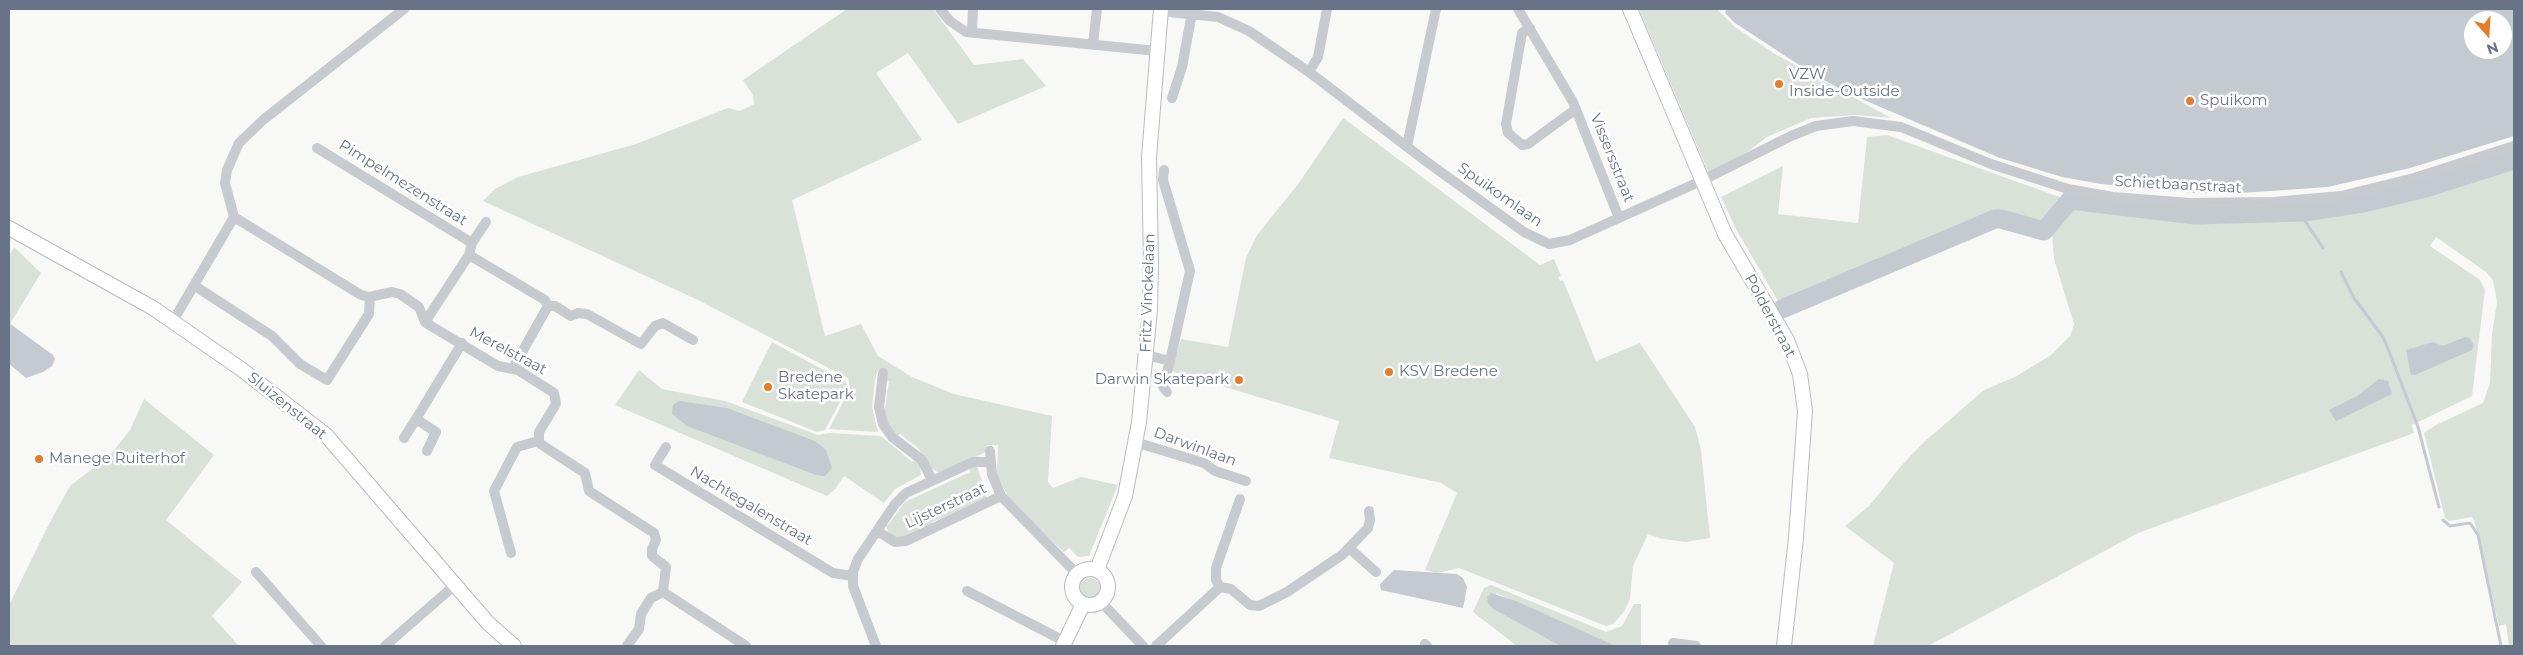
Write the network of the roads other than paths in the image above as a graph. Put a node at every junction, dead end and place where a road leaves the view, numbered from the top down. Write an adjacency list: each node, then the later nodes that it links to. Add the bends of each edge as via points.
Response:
1 (404, 9): 24 (street, via 263,120 239,143 225,183)
2 (940, 9): 12 (street, via 957,28)
3 (973, 9): 12 (street)
4 (1097, 9): 13 (street)
5 (1326, 9): 15 (street, via 1318,57)
6 (1436, 9): 19 (street)
7 (1518, 9): 11 (street, Vissersstraat)
8 (1630, 9): 23 (street, Polderstraat)
9 (1161, 10): 10 (street, Spuikomlaan); 14 (street, Fritz Vinckelaan)
10 (1192, 13): 15 (street, Spuikomlaan, via 1218,17 1242,28); 16 (street, via 1182,67)
11 (1530, 28): 17 (street, Vissersstraat); 17 (street, Vissersstraat, via 1522,32 1506,124 1508,132 1522,144 1528,144)
12 (972, 32): 13 (street)
13 (1094, 44): 14 (street)
14 (1157, 52): 22 (street, Fritz Vinckelaan)
15 (1309, 72): 19 (street, Spuikomlaan)
16 (1172, 98)
17 (1576, 109): 25 (street, Vissersstraat)
18 (1846, 121): 20 (street, Schietbaanstraat, via 1900,127 1998,167 2068,189 2112,197 2190,204 2341,196 2414,178); 23 (street, Spuikomlaan, via 1816,126 1791,136)
19 (1407, 146): 25 (street, Spuikomlaan, via 1542,242 1562,242)
20 (2514, 146)
21 (317, 148): 28 (street, Pimpelmezenstraat)
22 (1149, 180): 37 (street, Fritz Vinckelaan, via 1151,263); 38 (street, via 1164,175 1190,271)
23 (1701, 182): 25 (street, Spuikomlaan); 80 (street, Polderstraat, via 1725,234 1787,340 1800,374 1805,411)
24 (234, 217): 30 (street); 31 (street, via 354,292)
25 (1620, 218)
26 (486, 222): 28 (street)
27 (9, 228): 33 (street, Sluizenstraat)
28 (472, 244): 29 (street)
29 (469, 255): 32 (street, via 545,300); 34 (street)
30 (194, 286): 31 (street, via 272,336 300,364 327,380 369,314); 33 (street)
31 (370, 297): 34 (street, Merelstraat, via 398,293 417,305)
32 (548, 306): 35 (street, via 555,306 571,316 587,314 636,343 641,344 655,326 663,324); 39 (street)
33 (173, 321): 63 (street, Sluizenstraat, via 326,435)
34 (426, 322): 36 (street, Merelstraat)
35 (693, 340)
36 (462, 343): 39 (street, Merelstraat, via 498,366); 42 (street)
37 (1146, 355): 38 (street); 45 (street, Fritz Vinckelaan)
38 (1170, 361): 41 (street, via 1163,387)
39 (513, 368): 44 (street, Merelstraat, via 557,398 539,432)
40 (883, 373): 50 (street, Lijsterstraat, via 879,410 883,424 892,437 922,460)
41 (1166, 392)
42 (416, 419): 43 (street); 47 (street, via 436,432)
43 (404, 438)
44 (538, 441): 57 (street, via 517,447 490,497); 66 (street, via 585,473 589,491 654,533 656,540 652,554 667,570)
45 (1135, 442): 51 (street, Darwinlaan, via 1204,463 1215,471); 58 (street, Fritz Vinckelaan, via 1125,496)
46 (666, 447): 62 (street, Nachtegalenstraat, via 655,465 833,573)
47 (426, 451)
48 (990, 451): 49 (street, Lijsterstraat)
49 (991, 462): 50 (street, Lijsterstraat, via 973,462); 52 (street, Lijsterstraat, via 994,482)
50 (932, 480): 55 (street, Lijsterstraat, via 900,497)
51 (1246, 481)
52 (1001, 496): 55 (street, Lijsterstraat, via 906,541 895,542); 61 (street, Lijsterstraat)
53 (1240, 499): 64 (street, via 1216,568)
54 (1369, 511): 56 (street, via 1368,528)
55 (877, 530): 62 (street, Lijsterstraat, via 858,559)
56 (1349, 548): 60 (street); 64 (street, via 1287,592 1259,606 1250,605 1231,589)
57 (511, 553)
58 (1098, 570): 61 (street, via 1087,569); 67 (street, via 1109,585 1108,594)
59 (256, 572): 71 (street)
60 (1376, 572)
61 (1077, 574): 68 (street, via 1072,590)
62 (852, 576): 76 (street, via 854,591)
63 (455, 585): 72 (street); 73 (street, Sluizenstraat, via 488,624)
64 (1220, 587): 78 (street)
65 (967, 591): 70 (street)
66 (663, 592): 74 (street, via 651,598 641,614 638,630); 75 (street)
67 (1101, 602): 68 (street, via 1093,606); 77 (street)
68 (1083, 604): 70 (street)
69 (1673, 643): 79 (street)
70 (1065, 644)
71 (320, 646)
72 (385, 646)
73 (514, 646)
74 (627, 646)
75 (746, 646)
76 (876, 646)
77 (1143, 646)
78 (1156, 646)
79 (1696, 646)
80 (1784, 646)

